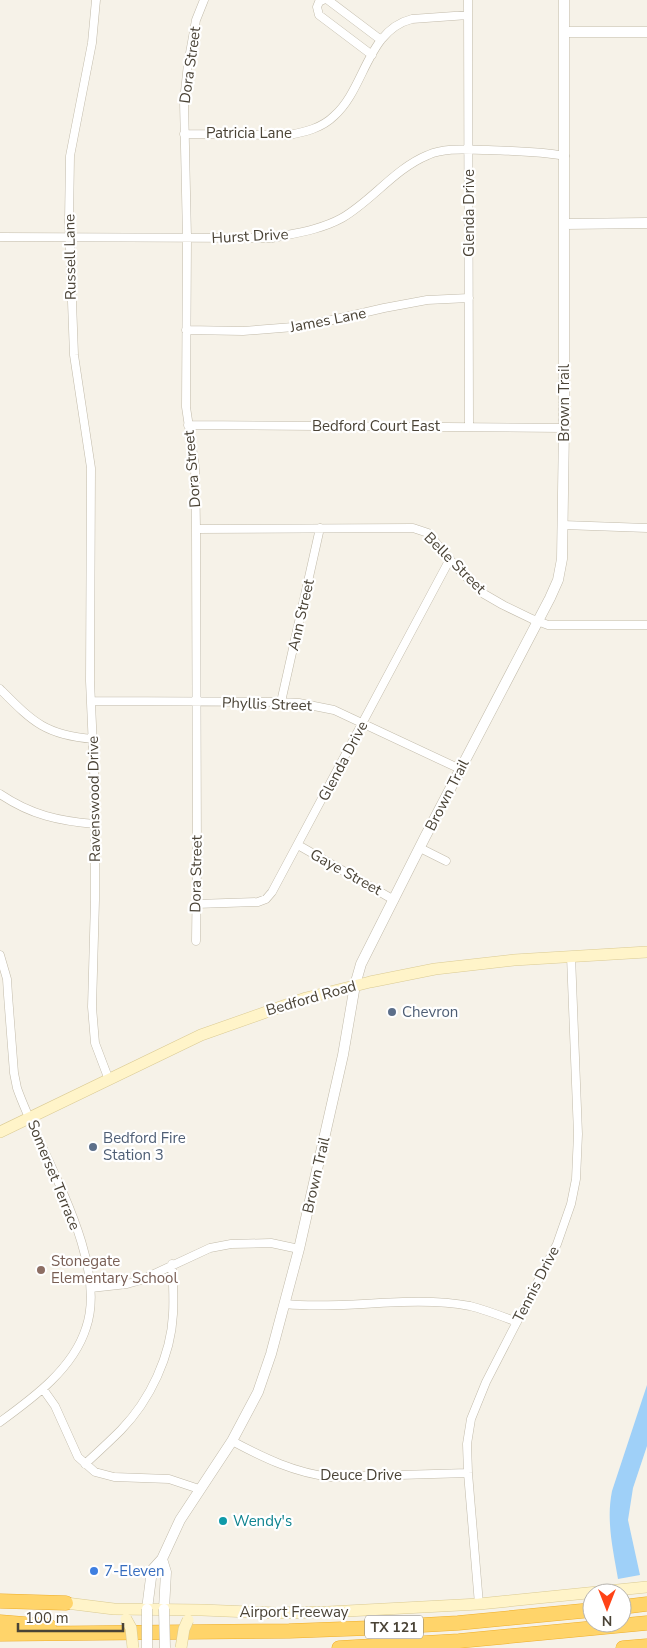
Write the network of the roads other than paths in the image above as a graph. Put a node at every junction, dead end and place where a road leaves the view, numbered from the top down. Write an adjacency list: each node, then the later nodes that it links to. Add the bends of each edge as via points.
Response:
1 (96, 0): 18 (street, Russell Lane, via 92,43 70,156)
2 (204, 0): 12 (street, Dora Street, via 196,20 188,64)
3 (324, 0): 11 (street, via 317,7 320,15)
4 (328, 0): 10 (street)
5 (468, 0): 7 (street, Glenda Drive)
6 (564, 0): 8 (street, Brown Trail)
7 (468, 15): 10 (street, Patricia Lane, via 403,22); 13 (street, Glenda Drive)
8 (564, 32): 9 (street); 14 (street, Brown Trail)
9 (642, 32)
10 (381, 40): 11 (street, Patricia Lane)
11 (372, 55): 12 (street, Patricia Lane, via 347,101 335,115 316,128 289,135)
12 (184, 134): 19 (street, Dora Street)
13 (469, 150): 14 (street, Hurst Drive, via 545,152); 19 (street, Hurst Drive, via 449,150 412,162 357,208 320,228 272,238); 20 (street, Glenda Drive)
14 (565, 156): 16 (street, Brown Trail)
15 (647, 223): 16 (street)
16 (565, 224): 24 (street, Brown Trail)
17 (0, 237): 18 (street, Hurst Drive)
18 (69, 238): 19 (street, Hurst Drive); 25 (street, Russell Lane, via 74,355 90,468)
19 (187, 238): 21 (street, Dora Street)
20 (469, 298): 21 (street, James Lane, via 427,300 306,326); 23 (street, Glenda Drive)
21 (186, 330): 22 (street, Dora Street)
22 (188, 425): 23 (street, Bedford Court East); 29 (street, Dora Street, via 195,467)
23 (469, 427): 24 (street, Bedford Court East)
24 (564, 428): 26 (street, Brown Trail)
25 (92, 514): 34 (street, Ravenswood Drive)
26 (562, 525): 28 (street); 31 (street, Brown Trail, via 558,580)
27 (320, 528): 29 (street, Belle Street); 30 (street, Belle Street, via 413,528 428,533); 36 (street, Ann Street)
28 (647, 528)
29 (196, 529): 35 (street, Dora Street)
30 (450, 559): 31 (street, Belle Street, via 484,594); 37 (street, Glenda Drive)
31 (538, 622): 32 (street, Belle Street, via 548,625); 39 (street, Brown Trail)
32 (647, 625)
33 (0, 689): 38 (street, via 26,716 51,731 74,738)
34 (91, 701): 35 (street, Phyllis Street); 38 (street, Ravenswood Drive)
35 (196, 702): 36 (street, Phyllis Street); 46 (street, Dora Street)
36 (282, 702): 37 (street, Phyllis Street, via 322,706)
37 (362, 723): 39 (street, Phyllis Street); 42 (street, Glenda Drive)
38 (93, 739): 41 (street, Ravenswood Drive)
39 (460, 769): 43 (street, Brown Trail)
40 (0, 794): 41 (street, via 47,818)
41 (95, 824): 52 (street, Ravenswood Drive, via 92,1007 95,1043)
42 (298, 845): 45 (street, Gaye Street); 46 (street, Glenda Drive, via 266,899 251,903)
43 (420, 848): 44 (street); 45 (street, Brown Trail)
44 (446, 861)
45 (394, 900): 51 (street, Brown Trail)
46 (196, 904): 47 (street, Dora Street)
47 (196, 940)
48 (647, 952): 50 (main road, Bedford Road)
49 (0, 955): 53 (street, Somerset Terrace, via 7,979 14,1073 21,1100)
50 (571, 956): 51 (main road, Bedford Road, via 435,969); 59 (street, Tennis Drive, via 578,1134 576,1179 561,1234)
51 (355, 985): 52 (main road, Bedford Road, via 306,998 202,1034); 55 (street, Brown Trail, via 343,1055)
52 (109, 1080): 53 (main road, Bedford Road)
53 (30, 1117): 54 (main road, Bedford Road); 57 (street, Somerset Terrace, via 76,1228)
54 (0, 1132)
55 (299, 1249): 56 (street, via 271,1243 231,1244 210,1248); 58 (street, Brown Trail)
56 (172, 1264): 57 (street, via 141,1280); 63 (street, via 173,1316 159,1372 132,1417)
57 (91, 1288): 60 (street, Somerset Terrace, via 86,1330 69,1360)
58 (285, 1304): 59 (street, via 445,1304 490,1311); 62 (street, Brown Trail, via 258,1392)
59 (517, 1322): 64 (street, Tennis Drive, via 471,1419 467,1444)
60 (43, 1389): 61 (street, Somerset Terrace); 63 (street, via 55,1406 78,1457)
61 (0, 1422)
62 (232, 1442): 64 (street, Deuce Drive, via 282,1465 331,1477); 65 (street, Brown Trail)
63 (85, 1464): 65 (street, via 102,1475 169,1479)
64 (468, 1473): 71 (street, Tennis Drive)
65 (199, 1489): 66 (street, Brown Trail, via 173,1532)
66 (162, 1559): 75 (street, Brown Trail, via 152,1570); 76 (street, via 166,1572)
67 (647, 1587): 71 (main road, Airport Freeway)
68 (0, 1594): 70 (main road, Airport Freeway)
69 (0, 1601): 70 (highway)
70 (66, 1603): 74 (main road, Airport Freeway)
71 (479, 1604): 77 (main road, Airport Freeway, via 328,1612)
72 (647, 1604): 73 (highway)
73 (632, 1606)
74 (114, 1609): 75 (main road, Airport Freeway); 84 (main road, bridge, via 131,1628)
75 (146, 1609): 76 (main road, Airport Freeway); 85 (street, Brown Trail, bridge)
76 (164, 1609): 77 (main road, Airport Freeway); 86 (street, bridge)
77 (202, 1610): 87 (main road, bridge, via 188,1620)
78 (582, 1611): 82 (highway, Airport Freeway / TX 121, via 370,1628)
79 (0, 1622): 82 (highway, via 69,1627)
80 (647, 1623): 88 (highway, via 469,1640)
81 (0, 1634): 82 (highway, Airport Freeway / TX 121)
82 (91, 1634)
83 (647, 1646): 89 (highway)
84 (133, 1648)
85 (147, 1648)
86 (165, 1648)
87 (181, 1648)
88 (339, 1648)
89 (623, 1648)

